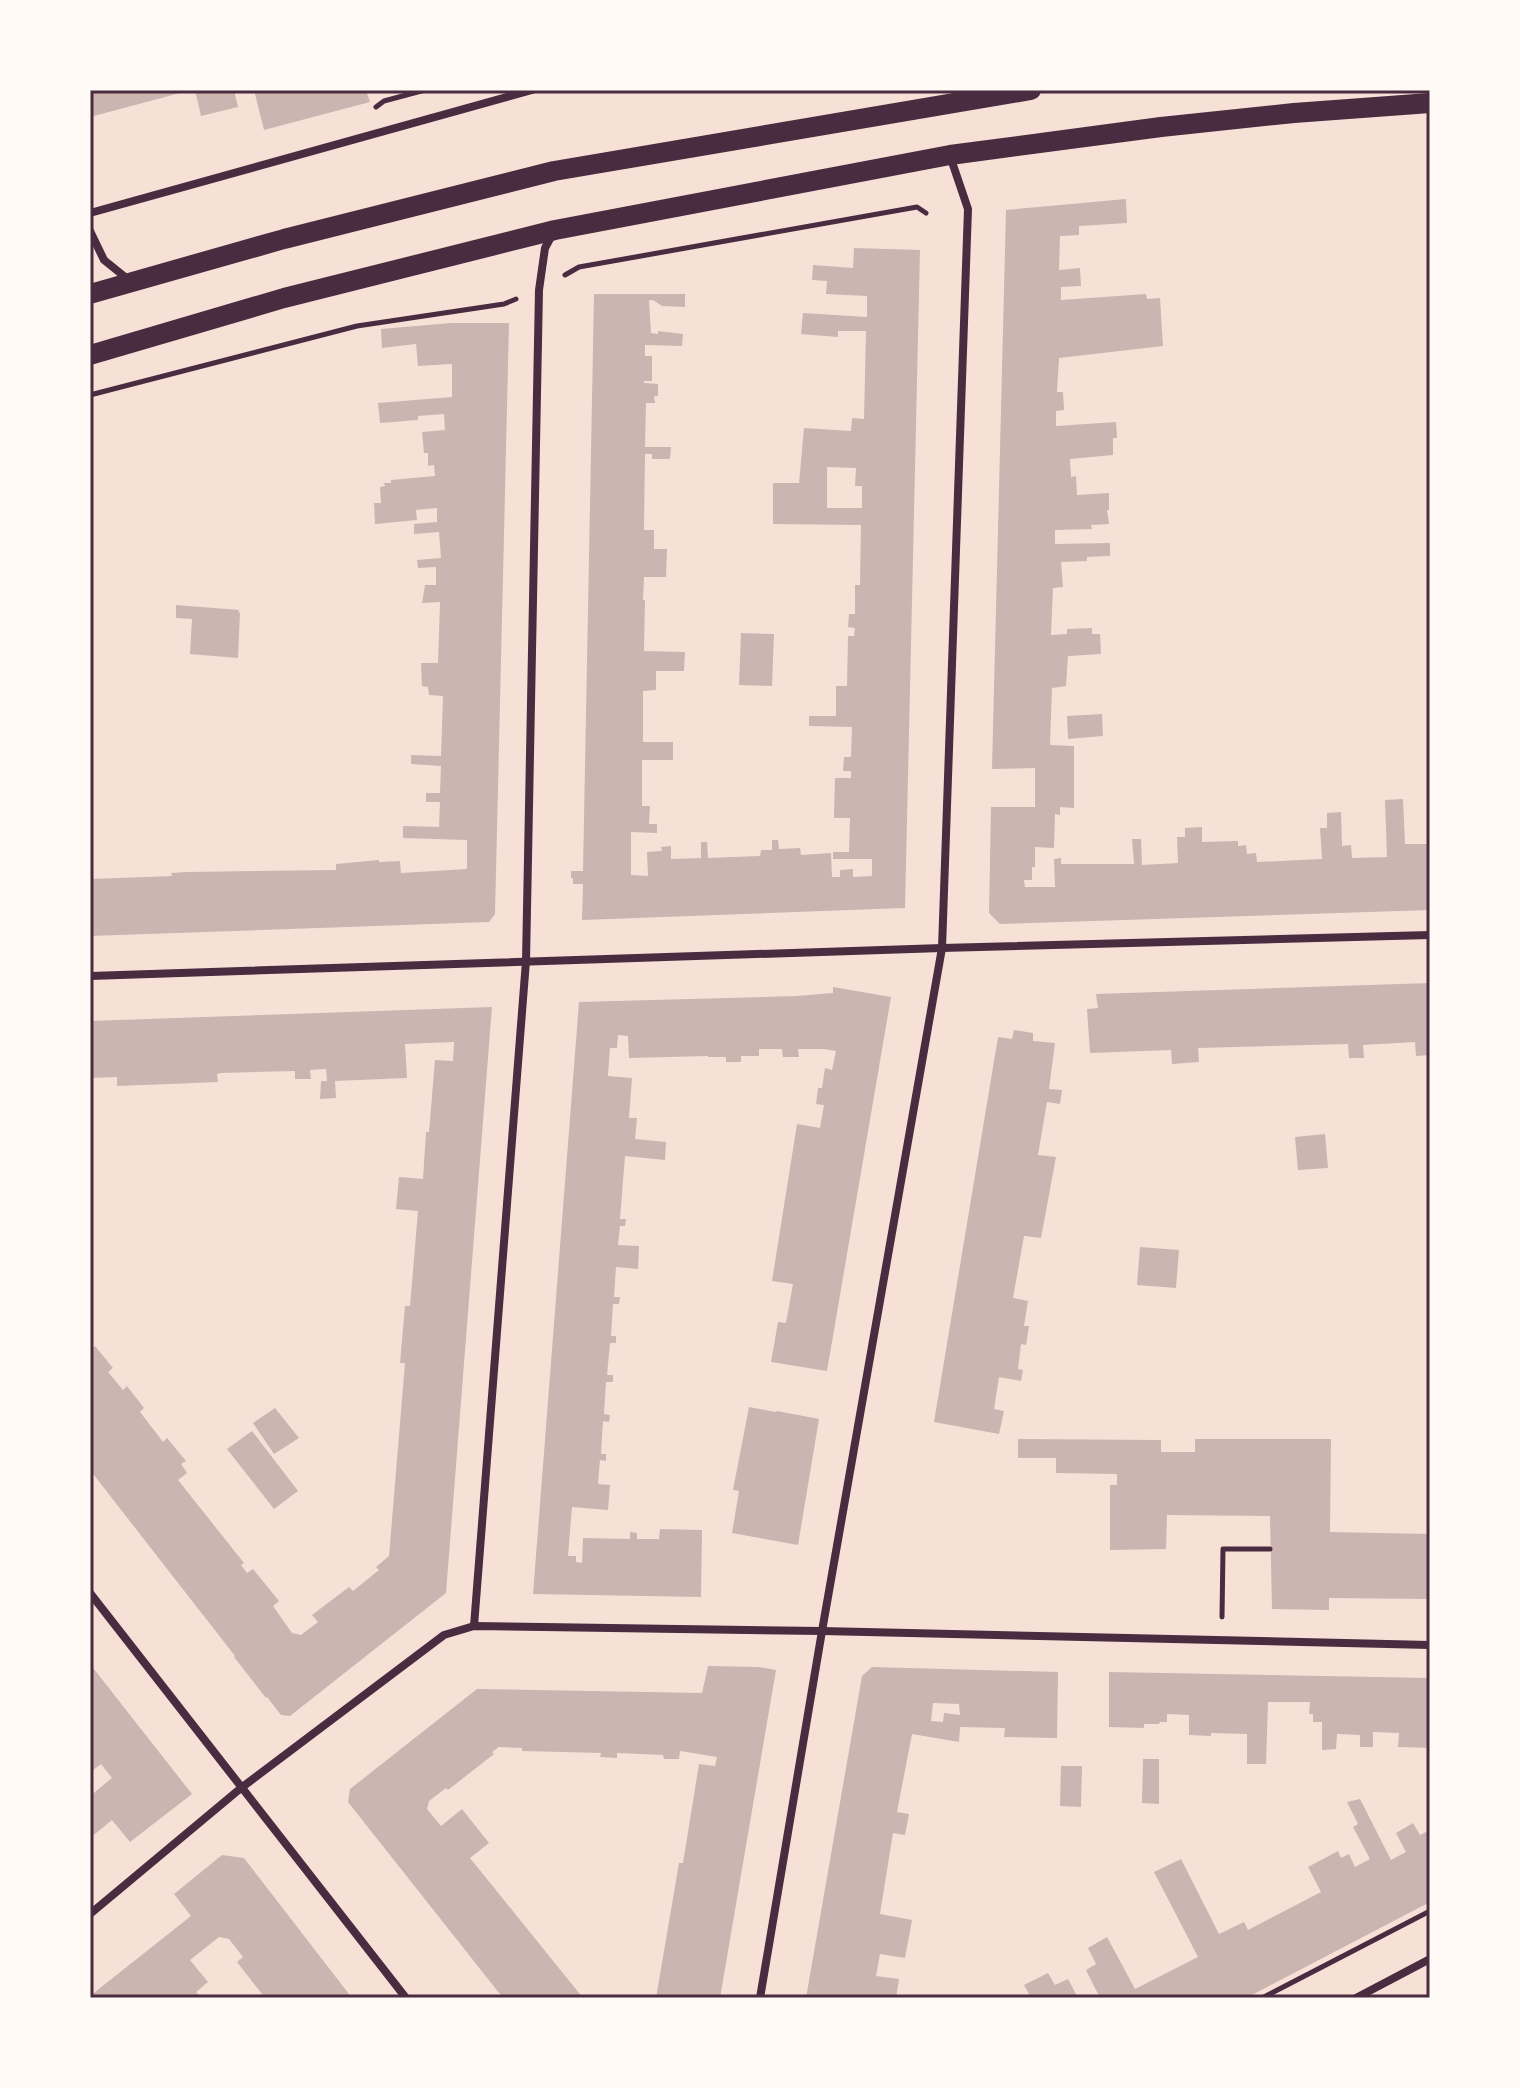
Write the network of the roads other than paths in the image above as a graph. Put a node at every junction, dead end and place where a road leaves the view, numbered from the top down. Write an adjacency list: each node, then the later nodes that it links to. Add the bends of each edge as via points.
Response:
1 (532, 90): 6 (street)
2 (1031, 90): 3 (main road)
3 (988, 93): 9 (main road, via 554,171)
4 (1430, 103): 5 (main road, via 1161,127)
5 (950, 155): 7 (main road); 13 (street, via 968,209)
6 (90, 213)
7 (555, 230): 11 (main road, via 284,298); 14 (street, via 545,248 539,290)
8 (90, 231): 9 (street, via 104,260)
9 (130, 282): 10 (main road)
10 (90, 294)
11 (90, 355)
12 (1430, 935): 13 (street)
13 (942, 948): 14 (street); 18 (street)
14 (526, 961): 15 (street); 17 (street)
15 (90, 976)
16 (90, 1593): 20 (street)
17 (474, 1626): 18 (street); 20 (street, via 444,1635)
18 (822, 1631): 19 (street); 24 (street)
19 (1430, 1645)
20 (241, 1788): 21 (street); 23 (street)
21 (90, 1914)
22 (1430, 1959): 25 (street)
23 (406, 1998)
24 (760, 1998)
25 (1356, 1998)

